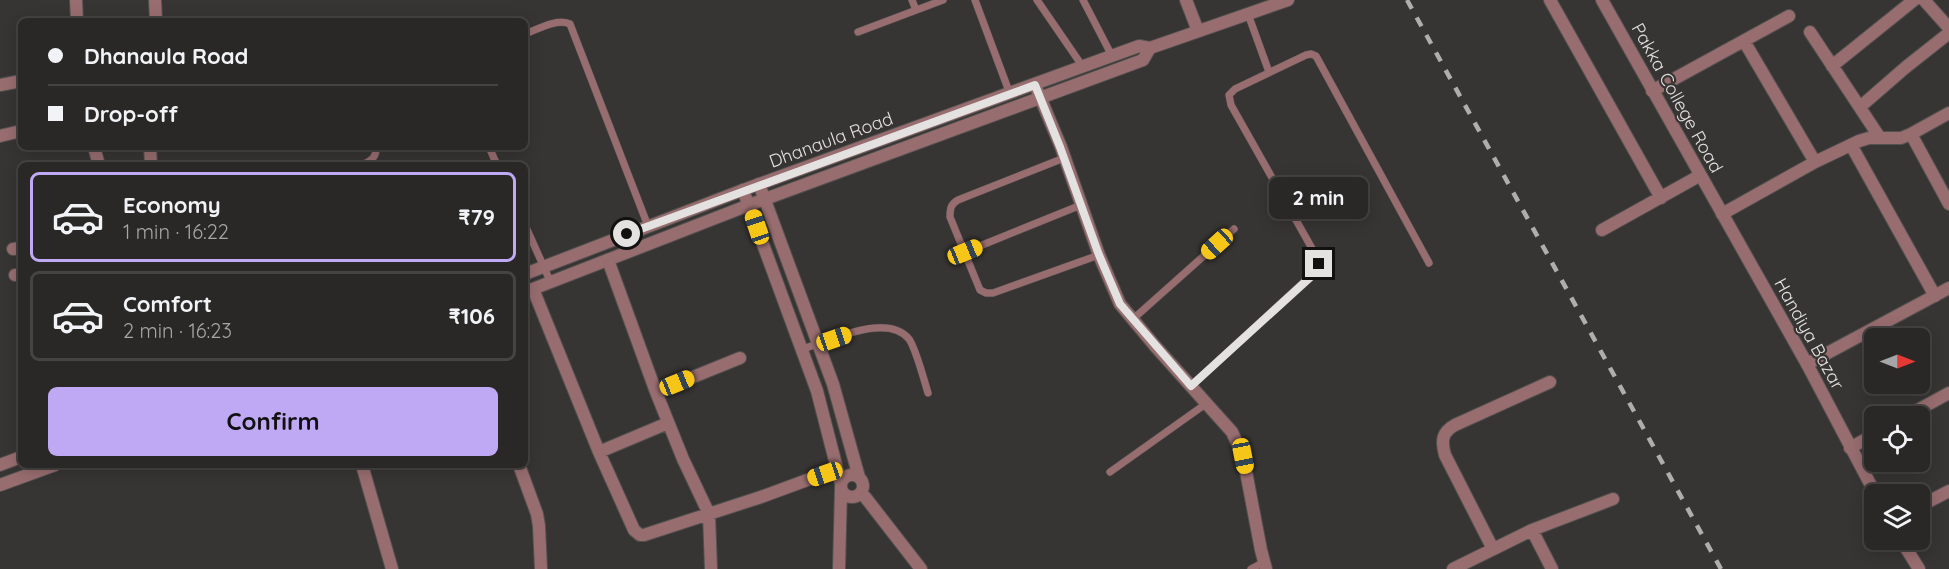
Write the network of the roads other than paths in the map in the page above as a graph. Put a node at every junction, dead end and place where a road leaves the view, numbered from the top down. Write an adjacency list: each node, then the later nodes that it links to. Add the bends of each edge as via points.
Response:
1 (76, 0): 17 (street)
2 (155, 0): 18 (street)
3 (912, 0): 14 (lane)
4 (943, 0): 14 (lane)
5 (975, 0): 35 (lane)
6 (1037, 0): 29 (lane)
7 (1083, 0): 27 (lane)
8 (1186, 0): 20 (street)
9 (1288, 0): 15 (street, Dhanaula Road)
10 (1550, 0): 49 (street)
11 (1602, 0): 34 (street, Pakka College Road)
12 (1914, 0): 28 (street)
13 (1924, 0): 19 (street)
14 (916, 10): 21 (lane)
15 (1248, 14): 20 (street, Dhanaula Road); 30 (lane)
16 (1789, 16): 25 (street)
17 (77, 18)
18 (156, 18)
19 (1949, 28)
20 (1198, 31): 26 (street, Dhanaula Road)
21 (858, 32)
22 (1810, 32): 28 (street)
23 (528, 33): 55 (lane, via 558,22 570,24)
24 (1949, 33): 37 (street)
25 (1744, 42): 34 (street); 45 (street)
26 (1150, 48): 27 (street, Dhanaula Road, via 1138,46); 36 (street, Dhanaula Road, via 1143,60)
27 (1112, 56): 29 (street, Dhanaula Road)
28 (1832, 66): 37 (street)
29 (1083, 67): 33 (street, Dhanaula Road)
30 (1269, 72): 62 (lane, via 1306,55 1316,56); 75 (lane, via 1235,89 1229,100 1318,260 1318,269)
31 (18, 82): 32 (street)
32 (0, 85)
33 (1035, 85): 35 (street, Dhanaula Road); 36 (street)
34 (1652, 91): 46 (street, Pakka College Road)
35 (1010, 94): 47 (street, Dhanaula Road)
36 (1041, 97): 44 (street); 50 (street, Dhanaula Road)
37 (1860, 107): 42 (street)
38 (1949, 113): 40 (street)
39 (18, 132): 41 (street)
40 (1911, 134): 42 (street); 51 (street)
41 (0, 136)
42 (1880, 138): 43 (street)
43 (1851, 145): 45 (street); 68 (street)
44 (1065, 158): 53 (street); 59 (lane, via 953,203 950,217)
45 (1815, 162): 54 (street)
46 (1700, 176): 49 (street); 54 (street, Pakka College Road)
47 (759, 184): 48 (street, Dhanaula Road); 50 (street)
48 (743, 190): 52 (street); 55 (street, Dhanaula Road)
49 (1661, 198): 57 (street)
50 (765, 199): 52 (street, Dhanaula Road); 70 (street)
51 (1948, 201)
52 (749, 205): 61 (street, Dhanaula Road); 71 (street)
53 (1082, 205): 59 (lane); 60 (street)
54 (1722, 214): 73 (street, Handiya Bazar)
55 (648, 226): 63 (street, Dhanaula Road)
56 (1233, 229): 69 (lane)
57 (1602, 230)
58 (528, 231): 63 (lane)
59 (965, 252): 60 (lane, via 980,290 986,293)
60 (1099, 255): 69 (street, via 1120,304)
61 (608, 260): 65 (street, Dhanaula Road); 76 (street)
62 (1428, 263)
63 (544, 266): 64 (street, Dhanaula Road); 65 (lane)
64 (528, 273)
65 (551, 283): 67 (street, Dhanaula Road)
66 (1949, 288): 68 (street)
67 (529, 291): 84 (street)
68 (1935, 296): 73 (street)
69 (1133, 319): 75 (street)
70 (819, 344): 71 (lane); 77 (lane, via 862,330 896,329 910,340); 92 (street)
71 (802, 349): 90 (street)
72 (740, 358): 76 (street)
73 (1807, 364): 83 (street, Handiya Bazar)
74 (1550, 382): 102 (street, via 1455,425 1443,435 1445,455)
75 (1191, 386): 79 (street)
76 (656, 392): 81 (street)
77 (928, 393)
78 (1949, 393): 80 (street)
79 (1207, 403): 91 (lane); 104 (street, via 1232,432 1243,456)
80 (1925, 406)
81 (668, 423): 84 (street); 100 (street)
82 (1864, 440): 83 (street)
83 (1850, 448): 93 (street, Handiya Bazar)
84 (600, 452): 100 (street, via 634,530 640,535)
85 (18, 458): 86 (street)
86 (0, 465)
87 (47, 468): 94 (street)
88 (363, 468): 105 (street)
89 (520, 468): 106 (street, via 537,514)
90 (837, 469): 95 (street); 100 (street)
91 (1110, 472)
92 (859, 477): 95 (street, via 846,476); 97 (street, via 864,484)
93 (1870, 484)
94 (0, 485)
95 (841, 486): 97 (street, via 842,493 850,498); 108 (street)
96 (1949, 491): 99 (street)
97 (862, 493): 109 (street)
98 (1613, 499): 101 (street)
99 (1930, 501)
100 (709, 514): 107 (street)
101 (1532, 530): 102 (street); 112 (street)
102 (1493, 549): 111 (street)
103 (1907, 550): 113 (street)
104 (1265, 565): 110 (lane)
105 (392, 569)
106 (541, 569)
107 (711, 569)
108 (839, 569)
109 (921, 569)
110 (1251, 569)
111 (1453, 569)
112 (1552, 569)
113 (1919, 569)

